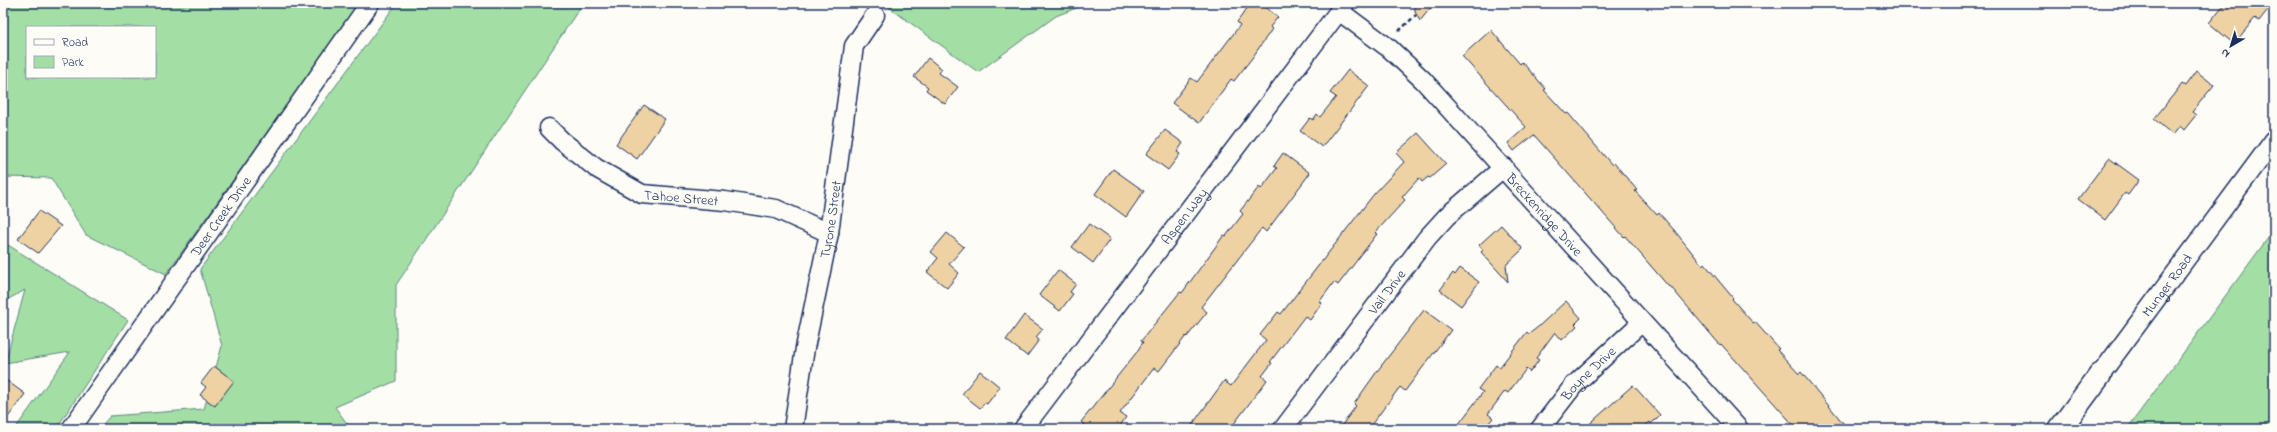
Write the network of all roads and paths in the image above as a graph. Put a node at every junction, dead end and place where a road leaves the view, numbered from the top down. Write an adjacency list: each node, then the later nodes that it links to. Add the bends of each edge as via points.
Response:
1 (370, 3): 12 (street, Deer Creek Drive)
2 (1342, 7): 8 (street, Breckenridge Drive, via 1423,80); 14 (street, Aspen Way)
3 (875, 15): 9 (street, Tyrone Street, via 854,46)
4 (1416, 15): 5 (path)
5 (1399, 31)
6 (549, 128): 9 (street, Tahoe Street, via 562,142 596,168 642,194 725,201 776,209)
7 (2274, 140): 11 (street, Munger Road)
8 (1504, 167): 10 (street, Breckenridge Drive); 15 (street, Vail Drive, via 1447,216 1427,238)
9 (829, 233): 13 (street, Tyrone Street, via 805,348)
10 (1642, 322): 16 (street, Boyne Drive, via 1574,385); 17 (street, Breckenridge Drive)
11 (2100, 375): 18 (street, Munger Road)
12 (71, 429)
13 (793, 429)
14 (1023, 429)
15 (1283, 429)
16 (1540, 429)
17 (1739, 429)
18 (2060, 429)

